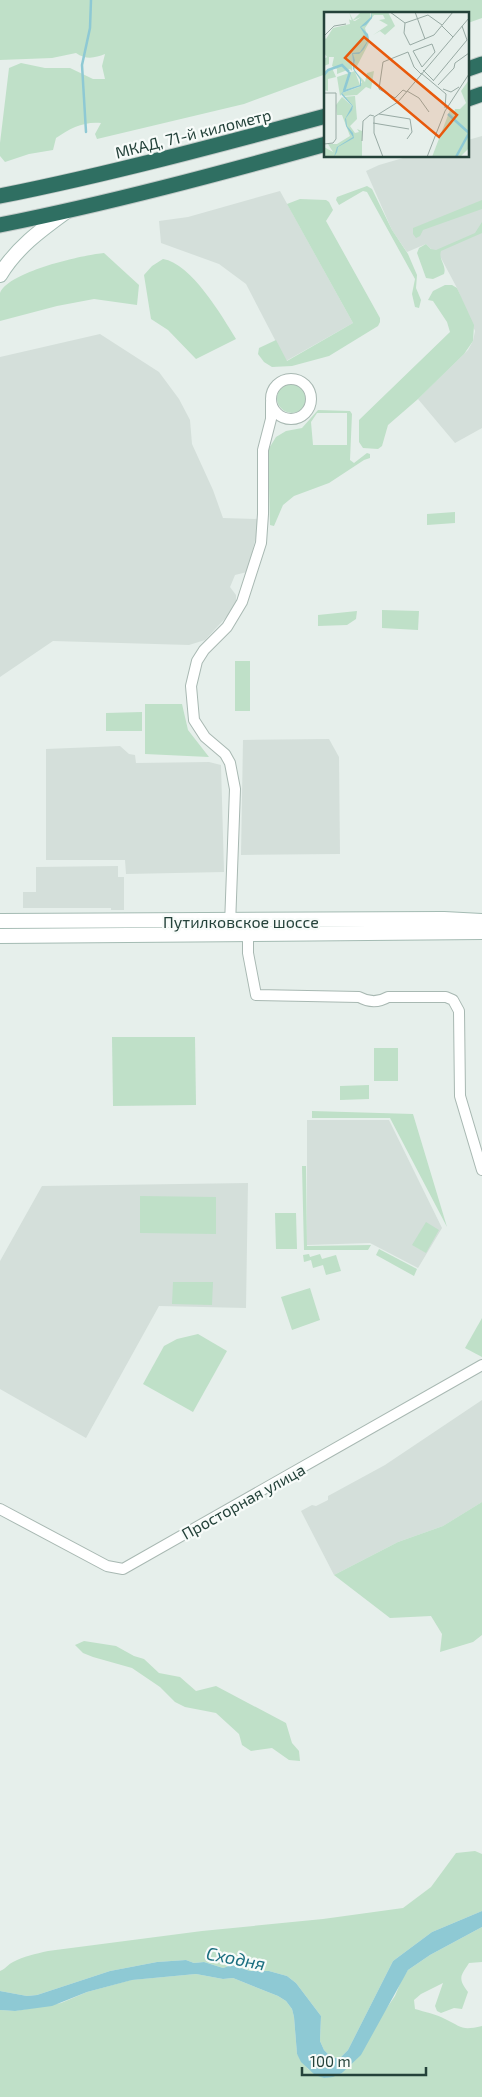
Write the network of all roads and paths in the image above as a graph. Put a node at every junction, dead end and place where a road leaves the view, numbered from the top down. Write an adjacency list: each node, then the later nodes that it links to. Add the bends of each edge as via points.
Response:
1 (482, 64): 2 (highway)
2 (470, 68)
3 (482, 94): 4 (highway)
4 (470, 98)
5 (324, 117): 7 (highway, МКАД, 71-й километр, via 200,150)
6 (324, 145): 8 (highway)
7 (0, 196)
8 (71, 210): 9 (highway); 10 (main road, via 33,236)
9 (0, 225)
10 (0, 275)
11 (272, 403): 12 (street, via 275,411); 12 (street, via 271,395 280,382 295,379 303,382 311,394 311,405 304,415); 13 (street)
12 (287, 419): 13 (street, via 277,424)
13 (266, 437): 16 (street, via 263,450 262,543 236,615 197,661 191,686 194,720 205,737 225,754 233,772)
14 (0, 921): 16 (main road, Путилковское шоссе)
15 (482, 921): 17 (main road, Путилковское шоссе, via 444,919)
16 (230, 927): 17 (main road, Путилковское шоссе); 19 (main road, Путилковское шоссе)
17 (248, 927): 18 (main road, Путилковское шоссе); 20 (street, via 248,953 256,995 359,997 367,1001 382,1001 388,997 446,997 453,1000 459,1011 460,1096)
18 (482, 932)
19 (0, 936)
20 (482, 1170)
21 (482, 1364): 22 (street, Просторная улица, via 123,1569 107,1566)
22 (0, 1509)

